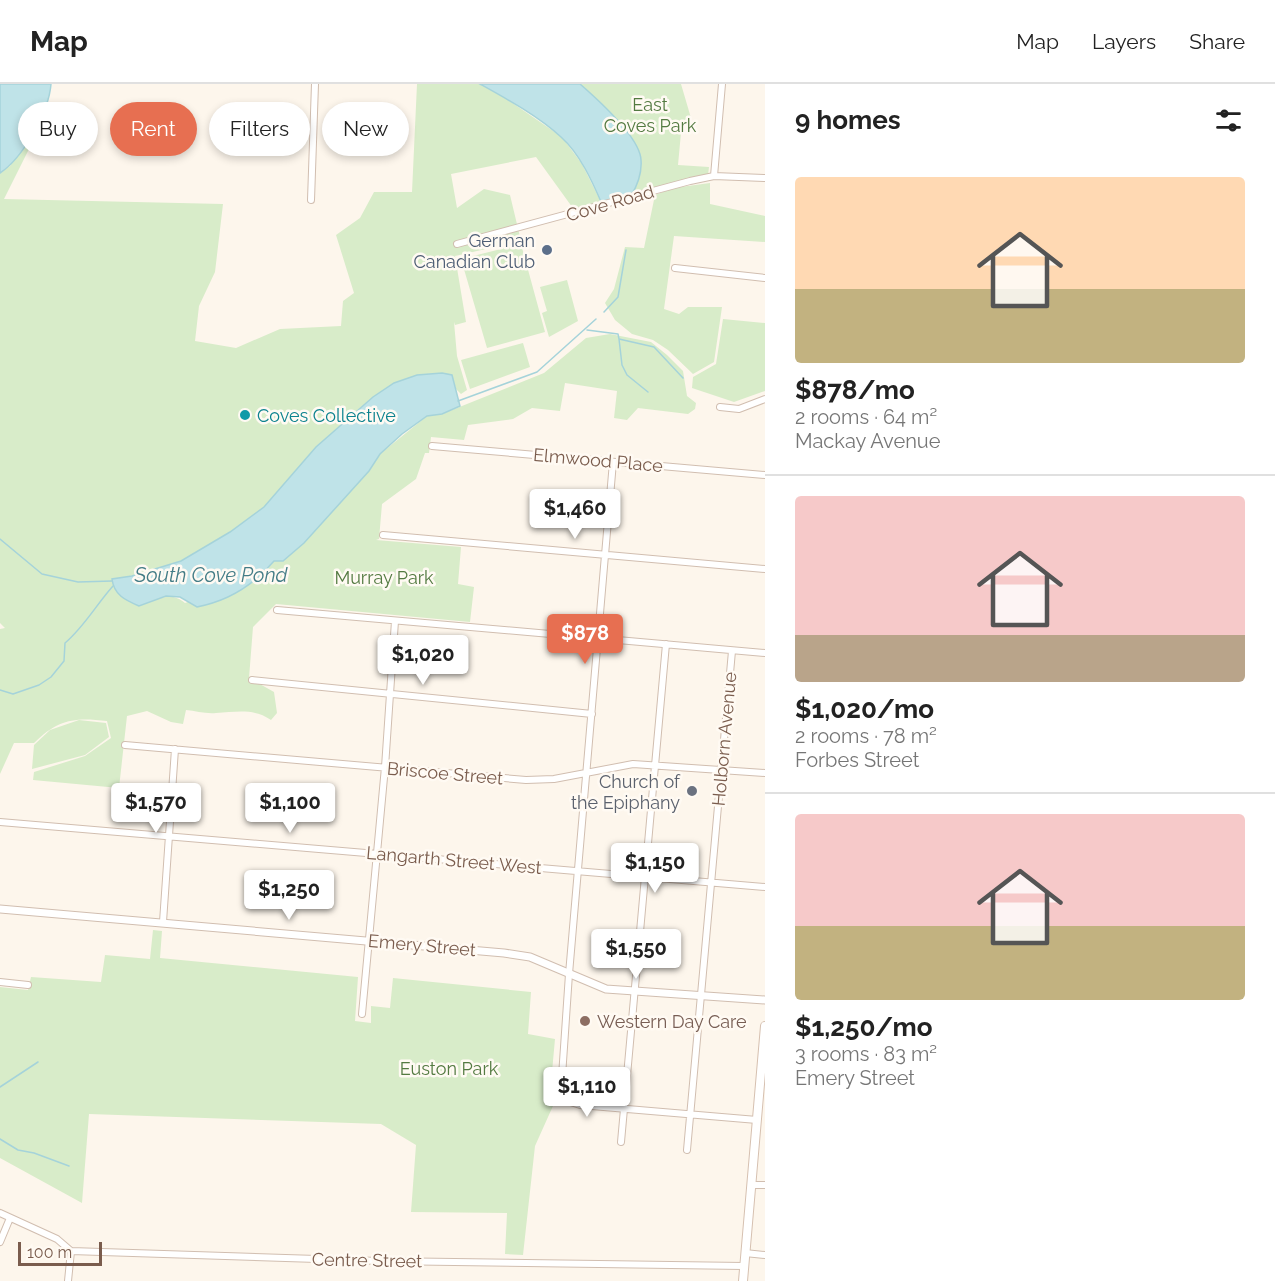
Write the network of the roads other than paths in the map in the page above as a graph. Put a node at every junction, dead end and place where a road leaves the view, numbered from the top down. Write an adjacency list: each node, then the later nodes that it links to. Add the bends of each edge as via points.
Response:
1 (315, 84): 5 (street)
2 (722, 84): 3 (street)
3 (714, 176): 4 (street, Cove Road); 6 (street, Cove Road)
4 (765, 178)
5 (311, 200)
6 (457, 244)
7 (675, 268): 8 (street)
8 (765, 278)
9 (765, 399): 10 (street, via 739,409)
10 (720, 407)
11 (432, 446): 12 (street, Elmwood Place)
12 (614, 462): 13 (street, Elmwood Place); 15 (street)
13 (765, 475)
14 (383, 535): 15 (street)
15 (605, 555): 16 (street); 19 (street)
16 (765, 569)
17 (278, 610): 18 (street)
18 (395, 621): 19 (street); 24 (street)
19 (599, 638): 20 (street); 25 (street)
20 (666, 644): 21 (street); 28 (street)
21 (732, 651): 22 (street); 30 (street, Holborn Avenue)
22 (765, 653)
23 (252, 680): 24 (street)
24 (390, 695): 25 (street); 29 (street)
25 (592, 714): 31 (street)
26 (125, 745): 27 (street, Briscoe Street)
27 (175, 749): 29 (street, Briscoe Street); 34 (street)
28 (655, 765): 30 (street, Briscoe Street); 31 (street, Briscoe Street); 37 (street)
29 (385, 768): 31 (street, Briscoe Street, via 526,780 554,779); 35 (street)
30 (721, 769): 32 (street, Briscoe Street); 38 (street, Holborn Avenue)
31 (587, 771): 36 (street)
32 (765, 773)
33 (0, 822): 34 (street, Langarth Street West)
34 (168, 836): 35 (street, Langarth Street West); 41 (street)
35 (376, 853): 36 (street, Langarth Street West); 42 (street)
36 (577, 871): 37 (street, Langarth Street West); 43 (street)
37 (644, 877): 38 (street, Langarth Street West); 46 (street)
38 (711, 883): 39 (street, Langarth Street West); 47 (street, Holborn Avenue)
39 (765, 887)
40 (0, 909): 41 (street, Emery Street)
41 (163, 922): 42 (street, Emery Street)
42 (370, 940): 43 (street, Emery Street, via 517,954); 49 (street)
43 (569, 974): 46 (street, Emery Street, via 606,989); 51 (street, via 561,1091 567,1101 580,1105)
44 (0, 982): 45 (street)
45 (28, 985)
46 (636, 992): 47 (street, Emery Street); 51 (street)
47 (701, 997): 48 (street, Emery Street); 53 (street, Holborn Avenue)
48 (765, 1000)
49 (362, 1014)
50 (765, 1026): 52 (main road)
51 (625, 1108): 53 (street); 55 (street)
52 (761, 1109): 54 (main road)
53 (690, 1114): 54 (street); 56 (street, Holborn Avenue)
54 (757, 1120): 57 (main road)
55 (621, 1142)
56 (687, 1150)
57 (751, 1185): 58 (street); 63 (main road)
58 (765, 1185)
59 (0, 1213): 60 (street)
60 (10, 1218): 61 (street); 62 (street, via 57,1239)
61 (0, 1242)
62 (71, 1251): 65 (street, Centre Street); 66 (street)
63 (745, 1253): 64 (street); 65 (main road)
64 (765, 1255)
65 (744, 1266): 67 (main road)
66 (68, 1281)
67 (743, 1281)

